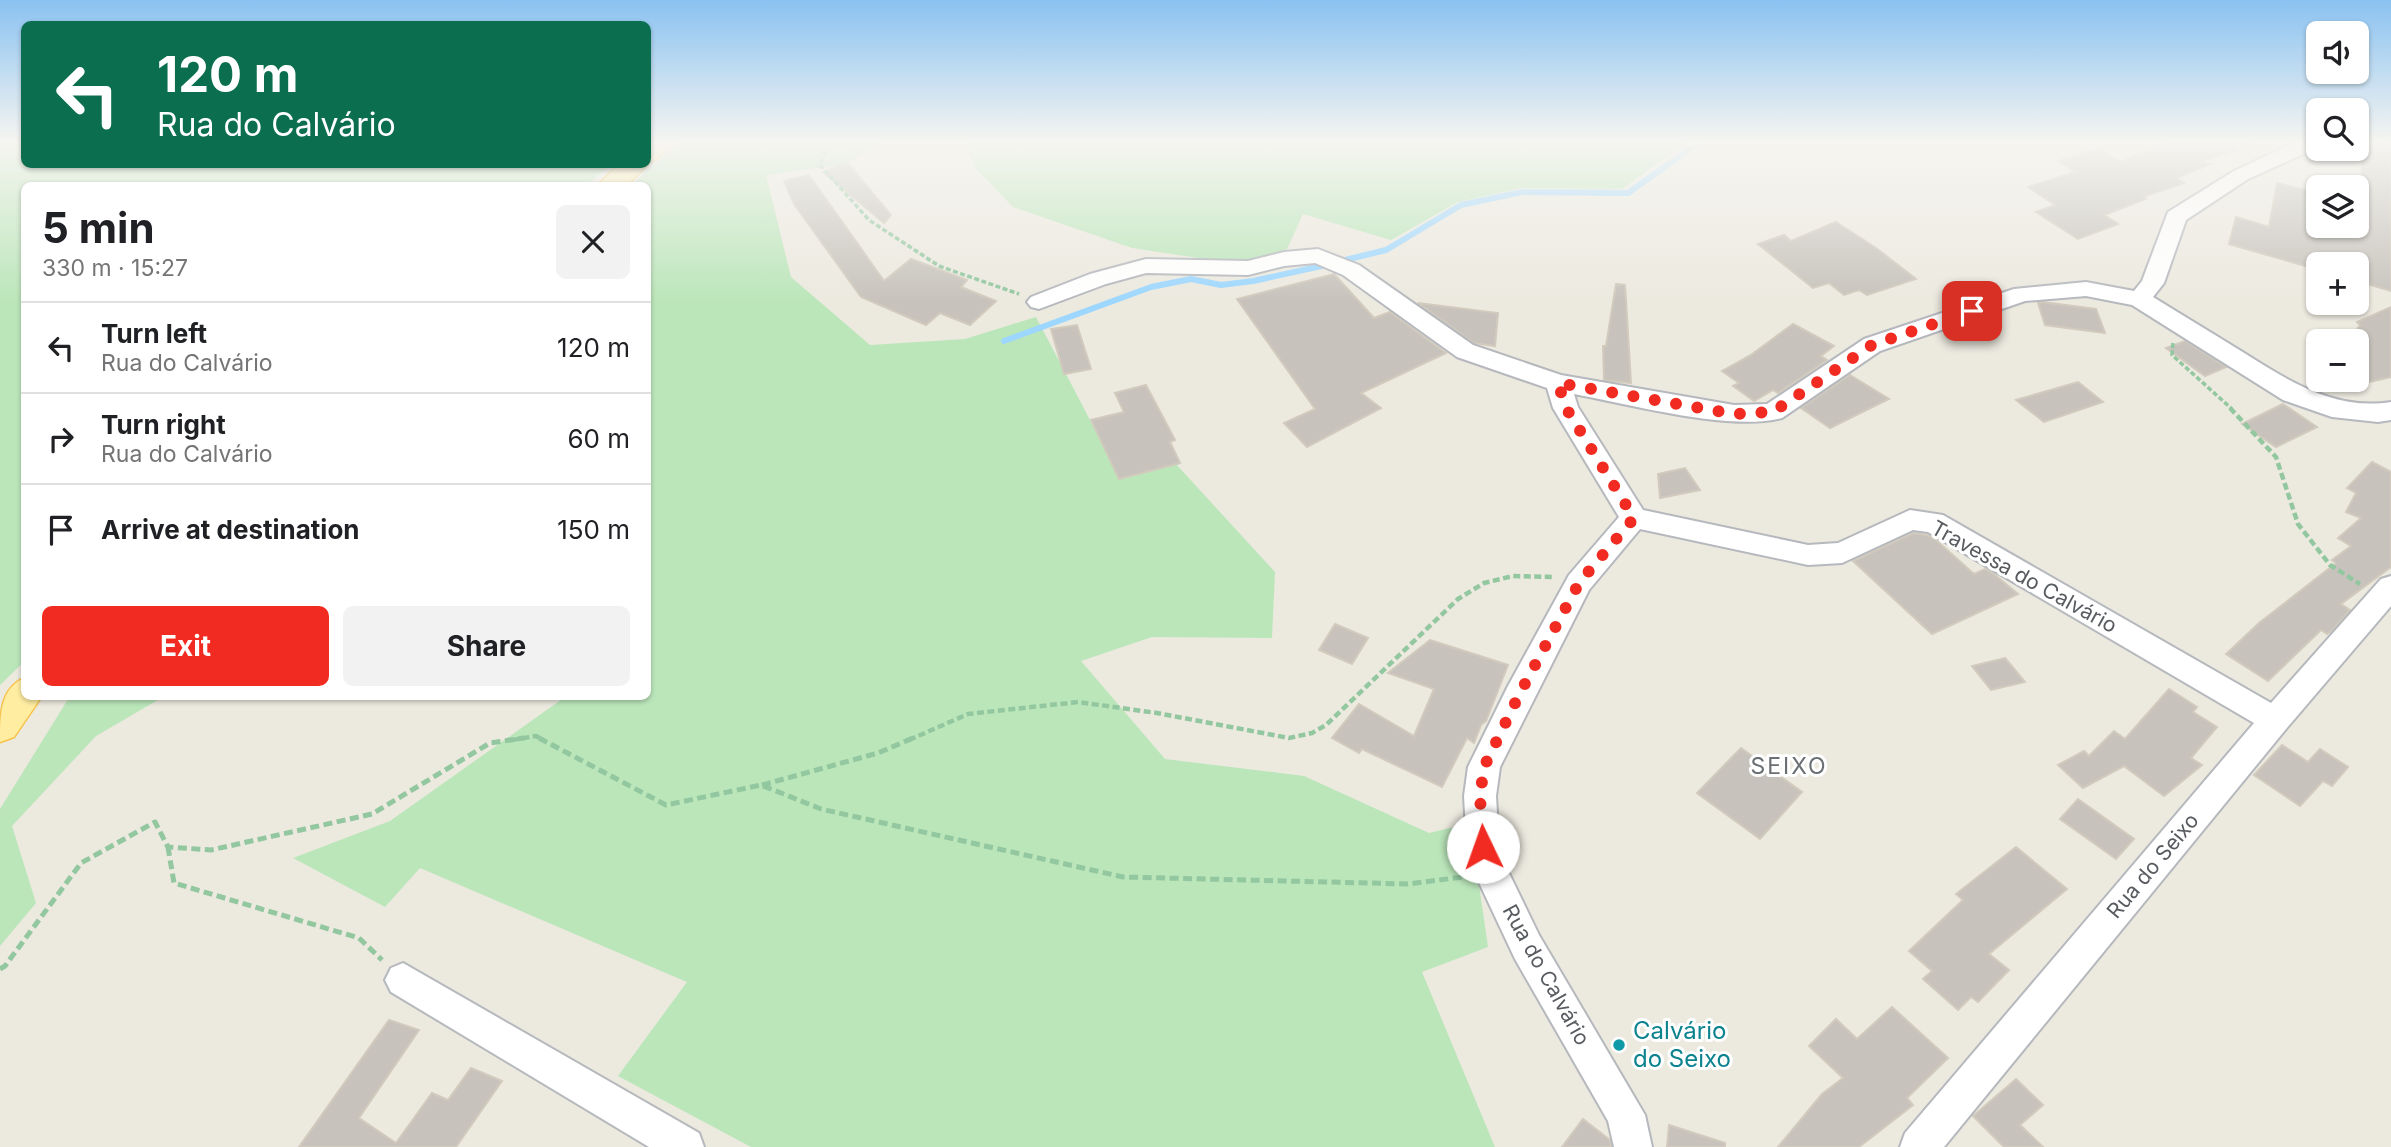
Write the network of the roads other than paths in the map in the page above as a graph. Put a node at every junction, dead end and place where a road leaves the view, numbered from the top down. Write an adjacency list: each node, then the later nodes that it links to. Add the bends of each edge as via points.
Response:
1 (2211, 195): 2 (street, via 2176,217 2153,283)
2 (2139, 299): 4 (street, via 2086,289 2022,294 1872,345 1773,412 1734,414); 5 (street, via 2292,394 2332,408)
3 (1039, 302): 4 (street, via 1146,266 1248,268 1318,256 1351,270 1465,351)
4 (1558, 383): 6 (street, via 1566,408)
5 (2391, 411)
6 (1634, 518): 9 (street, Travessa do Calvário, via 1808,555 1842,553 1910,520 1933,522); 13 (street, Rua do Calvário, via 1579,583 1484,767 1480,796 1483,847 1492,874 1527,947 1626,1115)
7 (2386, 593): 9 (street, Rua do Seixo)
8 (21, 698): 10 (main road)
9 (2275, 720): 14 (street, Rua do Seixo)
10 (0, 726)
11 (403, 980): 12 (street)
12 (685, 1147)
13 (1633, 1147)
14 (1919, 1147)

